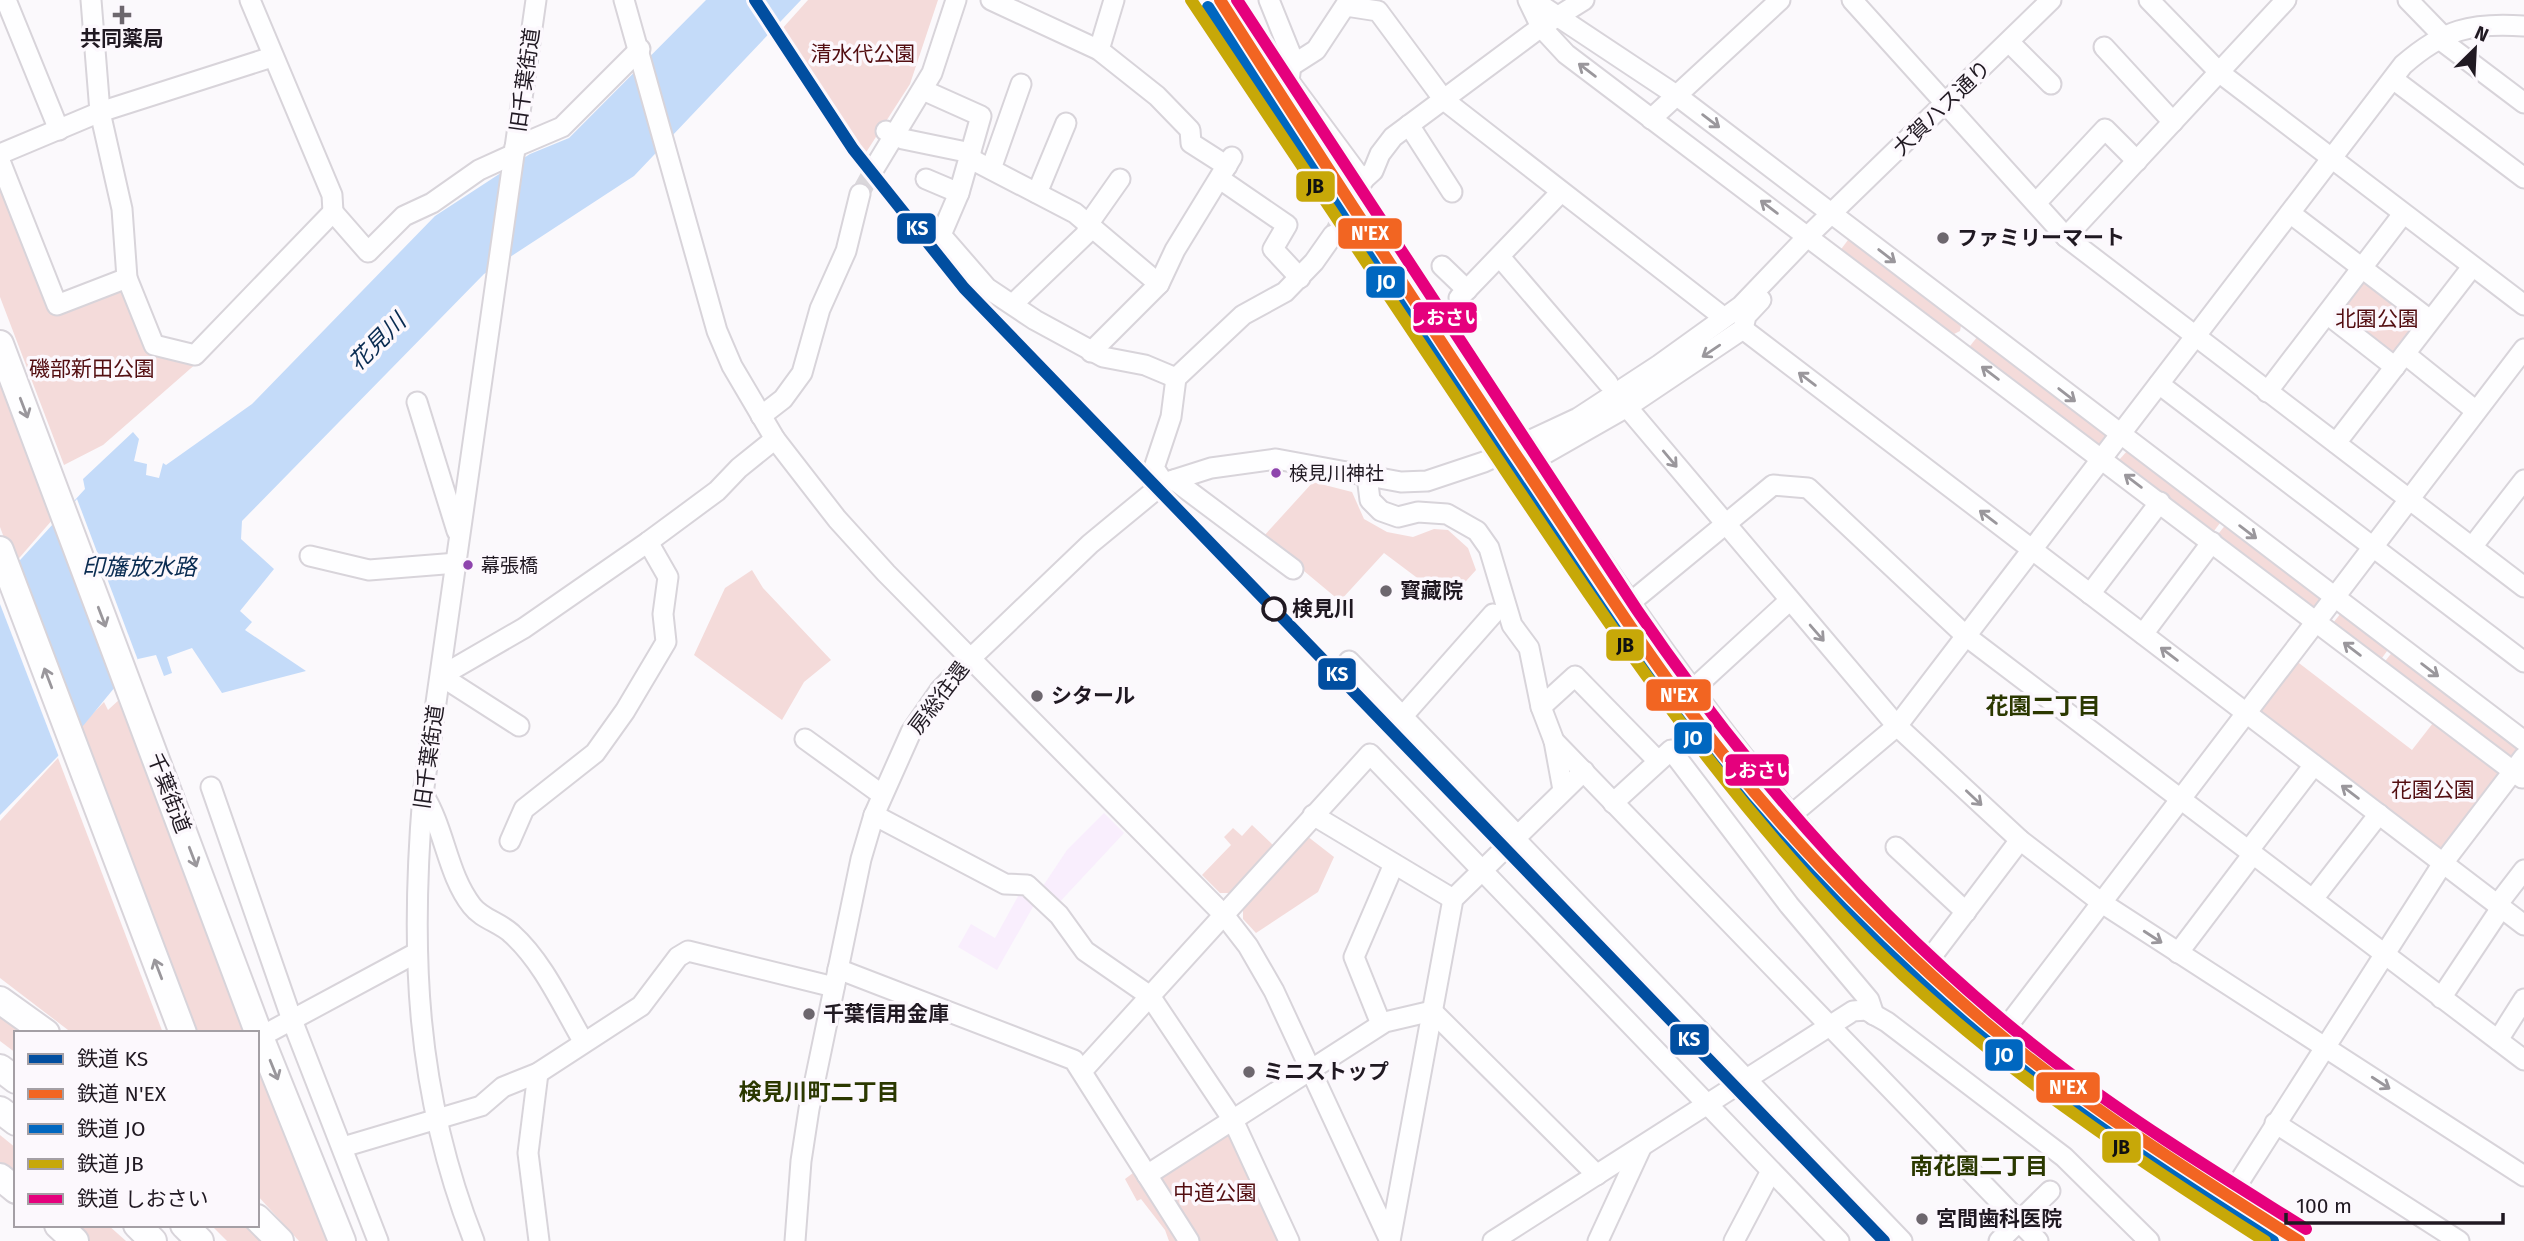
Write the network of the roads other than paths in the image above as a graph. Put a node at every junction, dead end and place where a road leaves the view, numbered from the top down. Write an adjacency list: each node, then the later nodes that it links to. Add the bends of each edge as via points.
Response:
1 (6, 0): 42 (street)
2 (91, 0): 37 (street)
3 (250, 0): 26 (street)
4 (536, 0): 45 (street, 旧千葉街道)
5 (624, 0): 25 (street)
6 (956, 0): 32 (street, via 937,63)
7 (991, 0): 24 (street)
8 (1115, 0): 24 (street)
9 (1269, 0): 27 (street, via 1289,48)
10 (1531, 0): 18 (street); 20 (street)
11 (1780, 0): 33 (street)
12 (1852, 0): 36 (street)
13 (2052, 0): 22 (street, 大賀ハス通り)
14 (2149, 0): 28 (street)
15 (2286, 0): 28 (street)
16 (2408, 0): 21 (street)
17 (1348, 3): 27 (street, via 1316,50); 34 (street, via 1378,11)
18 (1569, 6): 20 (street); 33 (street)
19 (2524, 26): 21 (street, via 2480,26)
20 (1541, 27): 34 (street); 38 (street, one-way to 20, via 1566,54)
21 (2440, 37): 29 (street, via 2403,65); 35 (street)
22 (2009, 42): 31 (street); 36 (street, 大賀ハス通り)
23 (2104, 47): 39 (street)
24 (1099, 50): 51 (street, via 1157,96 1190,130 1191,143)
25 (641, 52): 45 (street, via 562,127); 97 (street, 房総往還, via 717,331)
26 (272, 57): 37 (street); 62 (street, via 332,195)
27 (1291, 65): 41 (street, via 1289,81 1357,186 1373,171 1394,137)
28 (2220, 73): 39 (street); 47 (street)
29 (2393, 79): 47 (street); 53 (street)
30 (1021, 84): 52 (street)
31 (2051, 84)
32 (923, 90): 43 (street); 46 (street, via 981,116)
33 (1676, 95): 38 (street); 65 (street, one-way to 65)
34 (1444, 100): 41 (street); 56 (street)
35 (2524, 103)
36 (1946, 105): 61 (street); 65 (street, 大賀ハス通り)
37 (100, 112): 42 (street); 74 (street, via 122,209)
38 (1651, 118): 69 (street, one-way to 38)
39 (2173, 122): 49 (street)
40 (1066, 123): 59 (street)
41 (1409, 125): 57 (street)
42 (60, 130): 44 (street)
43 (890, 133): 46 (street); 50 (street)
44 (0, 154)
45 (514, 154): 62 (street, via 404,216 368,252); 109 (street, 旧千葉街道)
46 (970, 155): 52 (street); 58 (street)
47 (2332, 158): 63 (street); 64 (street)
48 (0, 161): 74 (street, via 57,305)
49 (2137, 161): 61 (street, via 2105,129); 68 (street)
50 (875, 167)
51 (1226, 167): 75 (street, via 1287,225 1273,249); 76 (street)
52 (991, 169): 59 (street)
53 (2524, 178)
54 (926, 179): 58 (street)
55 (1120, 179): 66 (street)
56 (1561, 191): 70 (street); 79 (street)
57 (1452, 192)
58 (960, 193): 77 (street, via 941,235 987,288)
59 (1037, 193): 66 (street)
60 (860, 194): 97 (street, via 846,251 820,309 802,373 783,399)
61 (2036, 203): 68 (street)
62 (333, 212): 74 (street, via 195,355 154,345)
63 (2290, 214): 73 (street); 84 (street)
64 (2403, 214): 72 (street); 73 (street)
65 (1833, 215): 69 (street, 大賀ハス通り); 82 (street, one-way to 82)
66 (1089, 223): 76 (street); 77 (street, via 1086,234)
67 (1333, 235): 75 (street)
68 (2066, 237): 84 (street)
69 (1804, 241): 79 (street, via 1775,260); 83 (street, via 1790,271 1746,316); 86 (street); 103 (street, via 1741,306 1578,418 1484,462 1427,481)
70 (1500, 257): 71 (street, via 1463,294); 91 (street)
71 (1442, 266)
72 (2472, 267): 78 (street); 81 (street)
73 (2361, 268): 80 (street); 81 (street)
74 (127, 278)
75 (1300, 278): 90 (street, via 1285,292 1242,315)
76 (1159, 284): 88 (street)
77 (1013, 304): 88 (street)
78 (2524, 305)
79 (1718, 313): 91 (street)
80 (2327, 314): 89 (street); 93 (street)
81 (2430, 320): 89 (street)
82 (1976, 324): 86 (street); 98 (street, one-way to 98)
83 (1743, 329): 95 (street, one-way to 95); 114 (street, one-way to 83)
84 (2195, 337): 92 (street); 93 (street)
85 (0, 344): 188 (highway, 千葉街道, one-way to 188)
86 (1957, 348): 101 (street, one-way to 86)
87 (2524, 349): 96 (street)
88 (1091, 352): 90 (street)
89 (2400, 360): 96 (street); 100 (street)
90 (1177, 378): 105 (street, via 1171,417 1154,468)
91 (1608, 383): 102 (street, bridge, via 1516,432)
92 (2159, 384): 98 (street); 112 (street)
93 (2267, 392): 100 (street)
94 (417, 402): 109 (street)
95 (1627, 407): 102 (street); 108 (street, one-way to 108)
96 (2476, 411): 106 (street)
97 (761, 416): 99 (street, 房総往還)
98 (2120, 435): 101 (street); 121 (street, one-way to 121)
99 (775, 439): 110 (street, via 717,491); 128 (street, 房総往還, via 836,519)
100 (2336, 443): 106 (street)
101 (2103, 458): 107 (street, one-way to 101); 114 (street)
102 (1534, 460): 123 (street)
103 (1367, 476): 105 (street, via 1276,460 1211,468); 133 (street, via 1370,500 1381,511 1398,517 1418,512 1447,514 1477,531 1489,548 1512,625 1529,648)
104 (2524, 480): 113 (street)
105 (1169, 482): 118 (street); 128 (street, via 1090,544)
106 (2408, 500): 112 (street); 113 (street)
107 (2160, 502): 111 (street); 120 (street)
108 (1725, 524): 122 (street); 123 (street); 127 (street, via 1773,485 1808,488)
109 (460, 539): 117 (street, 旧千葉街道)
110 (648, 542): 131 (street, via 524,628); 156 (street, via 668,577 663,614 666,642 595,753 524,809)
111 (2212, 542): 125 (street); 126 (street)
112 (2372, 546): 121 (street); 130 (street)
113 (2472, 547): 119 (street)
114 (2033, 551): 120 (street); 127 (street)
115 (310, 556): 117 (street, via 369,570)
116 (4, 560): 187 (highway, one-way to 116)
117 (457, 563): 131 (street, 旧千葉街道)
118 (1293, 569)
119 (2524, 587)
120 (2090, 594): 126 (street)
121 (2334, 597): 125 (street); 140 (street, one-way to 140)
122 (1789, 601): 132 (street); 137 (street, one-way to 137)
123 (1631, 602): 132 (street)
124 (1493, 614): 135 (street)
125 (2316, 621): 134 (street); 143 (street, one-way to 125)
126 (2143, 634): 134 (street, one-way to 126)
127 (1966, 636): 137 (street); 149 (street)
128 (971, 658): 148 (street, 房総往還, via 940,690 911,732); 169 (street)
129 (1349, 661): 135 (street)
130 (2524, 662)
131 (441, 676): 136 (street); 147 (street, 旧千葉街道)
132 (1691, 691): 154 (street)
133 (1541, 707): 139 (street); 141 (street, via 1575,676)
134 (2247, 714): 142 (street); 149 (street)
135 (1402, 717): 155 (street)
136 (519, 726)
137 (1897, 726): 154 (street); 157 (street, one-way to 157)
138 (805, 739): 148 (street)
139 (1554, 741): 144 (street); 146 (street)
140 (2524, 741)
141 (1658, 761): 150 (street); 181 (street, via 1671,750 1789,905 1869,1000)
142 (2314, 765): 151 (street, one-way to 142); 159 (street)
143 (2521, 769): 160 (street)
144 (1584, 771): 146 (street); 150 (street)
145 (211, 787): 182 (street)
146 (1563, 790): 155 (street)
147 (423, 794): 171 (street, 旧千葉街道); 191 (street, via 473,907 512,933 541,970)
148 (881, 794): 152 (street, 房総往還)
149 (2181, 799): 159 (street); 166 (street)
150 (1613, 803): 184 (street)
151 (2379, 814): 160 (street); 165 (street)
152 (874, 815): 175 (street, 房総往還); 176 (street, via 1005,884 1027,885 1059,915 1085,951)
153 (1313, 815): 161 (street); 163 (street, via 1370,754); 169 (street)
154 (1790, 816): 174 (street)
155 (1517, 838): 163 (street); 197 (street)
156 (510, 841)
157 (2020, 841): 166 (street); 168 (street)
158 (1896, 847): 168 (street)
159 (2251, 852): 165 (street); 172 (street)
160 (2443, 863): 167 (street); 173 (street)
161 (1394, 864): 164 (street); 183 (street, via 1354,957)
162 (2524, 870): 167 (street)
163 (1481, 871): 164 (street); 198 (street)
164 (1453, 899): 180 (street)
165 (2313, 899): 173 (street)
166 (2102, 903): 172 (street, one-way to 172); 185 (street)
167 (2499, 906): 170 (street); 177 (street)
168 (1965, 912): 174 (street)
169 (1224, 915): 176 (street); 194 (street, via 1275,991)
170 (2524, 925)
171 (416, 953): 182 (street); 200 (street, 旧千葉街道, via 425,1067)
172 (2178, 953): 192 (street)
173 (2384, 954): 177 (street); 192 (street)
174 (1929, 961): 185 (street)
175 (836, 978): 191 (street, via 688,951 678,957 640,1006); 195 (street, via 1074,1060); 224 (street, 房総往還, via 801,1161)
176 (1150, 996): 195 (street); 199 (street)
177 (2441, 998): 190 (street)
178 (2524, 999): 190 (street)
179 (0, 1000): 186 (highway)
180 (1432, 1011): 183 (street); 206 (street); 227 (street)
181 (1874, 1015): 184 (street, via 1853,1011); 235 (street, via 2064,1157)
182 (292, 1020): 189 (street); 202 (street)
183 (1381, 1024): 194 (street)
184 (1832, 1025): 197 (street); 212 (street)
185 (2006, 1028): 201 (street, via 2088,1091 2234,1190)
186 (43, 1031)
187 (182, 1031)
188 (258, 1031)
189 (260, 1037): 220 (highway, 千葉街道, one-way to 220)
190 (2498, 1040): 193 (street)
191 (583, 1041): 196 (street)
192 (2324, 1046): 201 (street); 207 (street, one-way to 207)
193 (2524, 1060)
194 (1310, 1070): 199 (street); 227 (street)
195 (1082, 1071): 205 (street)
196 (538, 1073): 200 (street, via 503,1087 469,1112); 223 (street, via 528,1153)
197 (1747, 1079): 198 (street); 232 (street)
198 (1707, 1105): 203 (street); 204 (street)
199 (1233, 1120): 205 (street); 226 (street)
200 (437, 1121): 202 (street); 222 (street, 旧千葉街道)
201 (2275, 1123): 236 (street)
202 (343, 1147): 221 (street)
203 (1641, 1148): 206 (street); 229 (street)
204 (1771, 1171): 230 (street); 231 (street)
205 (1147, 1174): 225 (street)
206 (1597, 1175): 228 (street)
207 (2524, 1175)
208 (0, 1177): 209 (highway)
209 (14, 1188)
210 (2050, 1191): 212 (street)
211 (259, 1220): 219 (highway)
212 (2019, 1221): 233 (street); 234 (street)
213 (60, 1227): 216 (highway)
214 (138, 1227): 217 (highway)
215 (186, 1227): 218 (highway)
216 (75, 1241)
217 (153, 1241)
218 (200, 1241)
219 (280, 1241)
220 (342, 1241)
221 (378, 1241)
222 (474, 1241)
223 (539, 1241)
224 (795, 1241)
225 (1189, 1241)
226 (1289, 1241)
227 (1390, 1241)
228 (1493, 1241)
229 (1598, 1241)
230 (1734, 1241)
231 (1839, 1241)
232 (1902, 1241)
233 (1999, 1241)
234 (2038, 1241)
235 (2148, 1241)
236 (2459, 1241)

